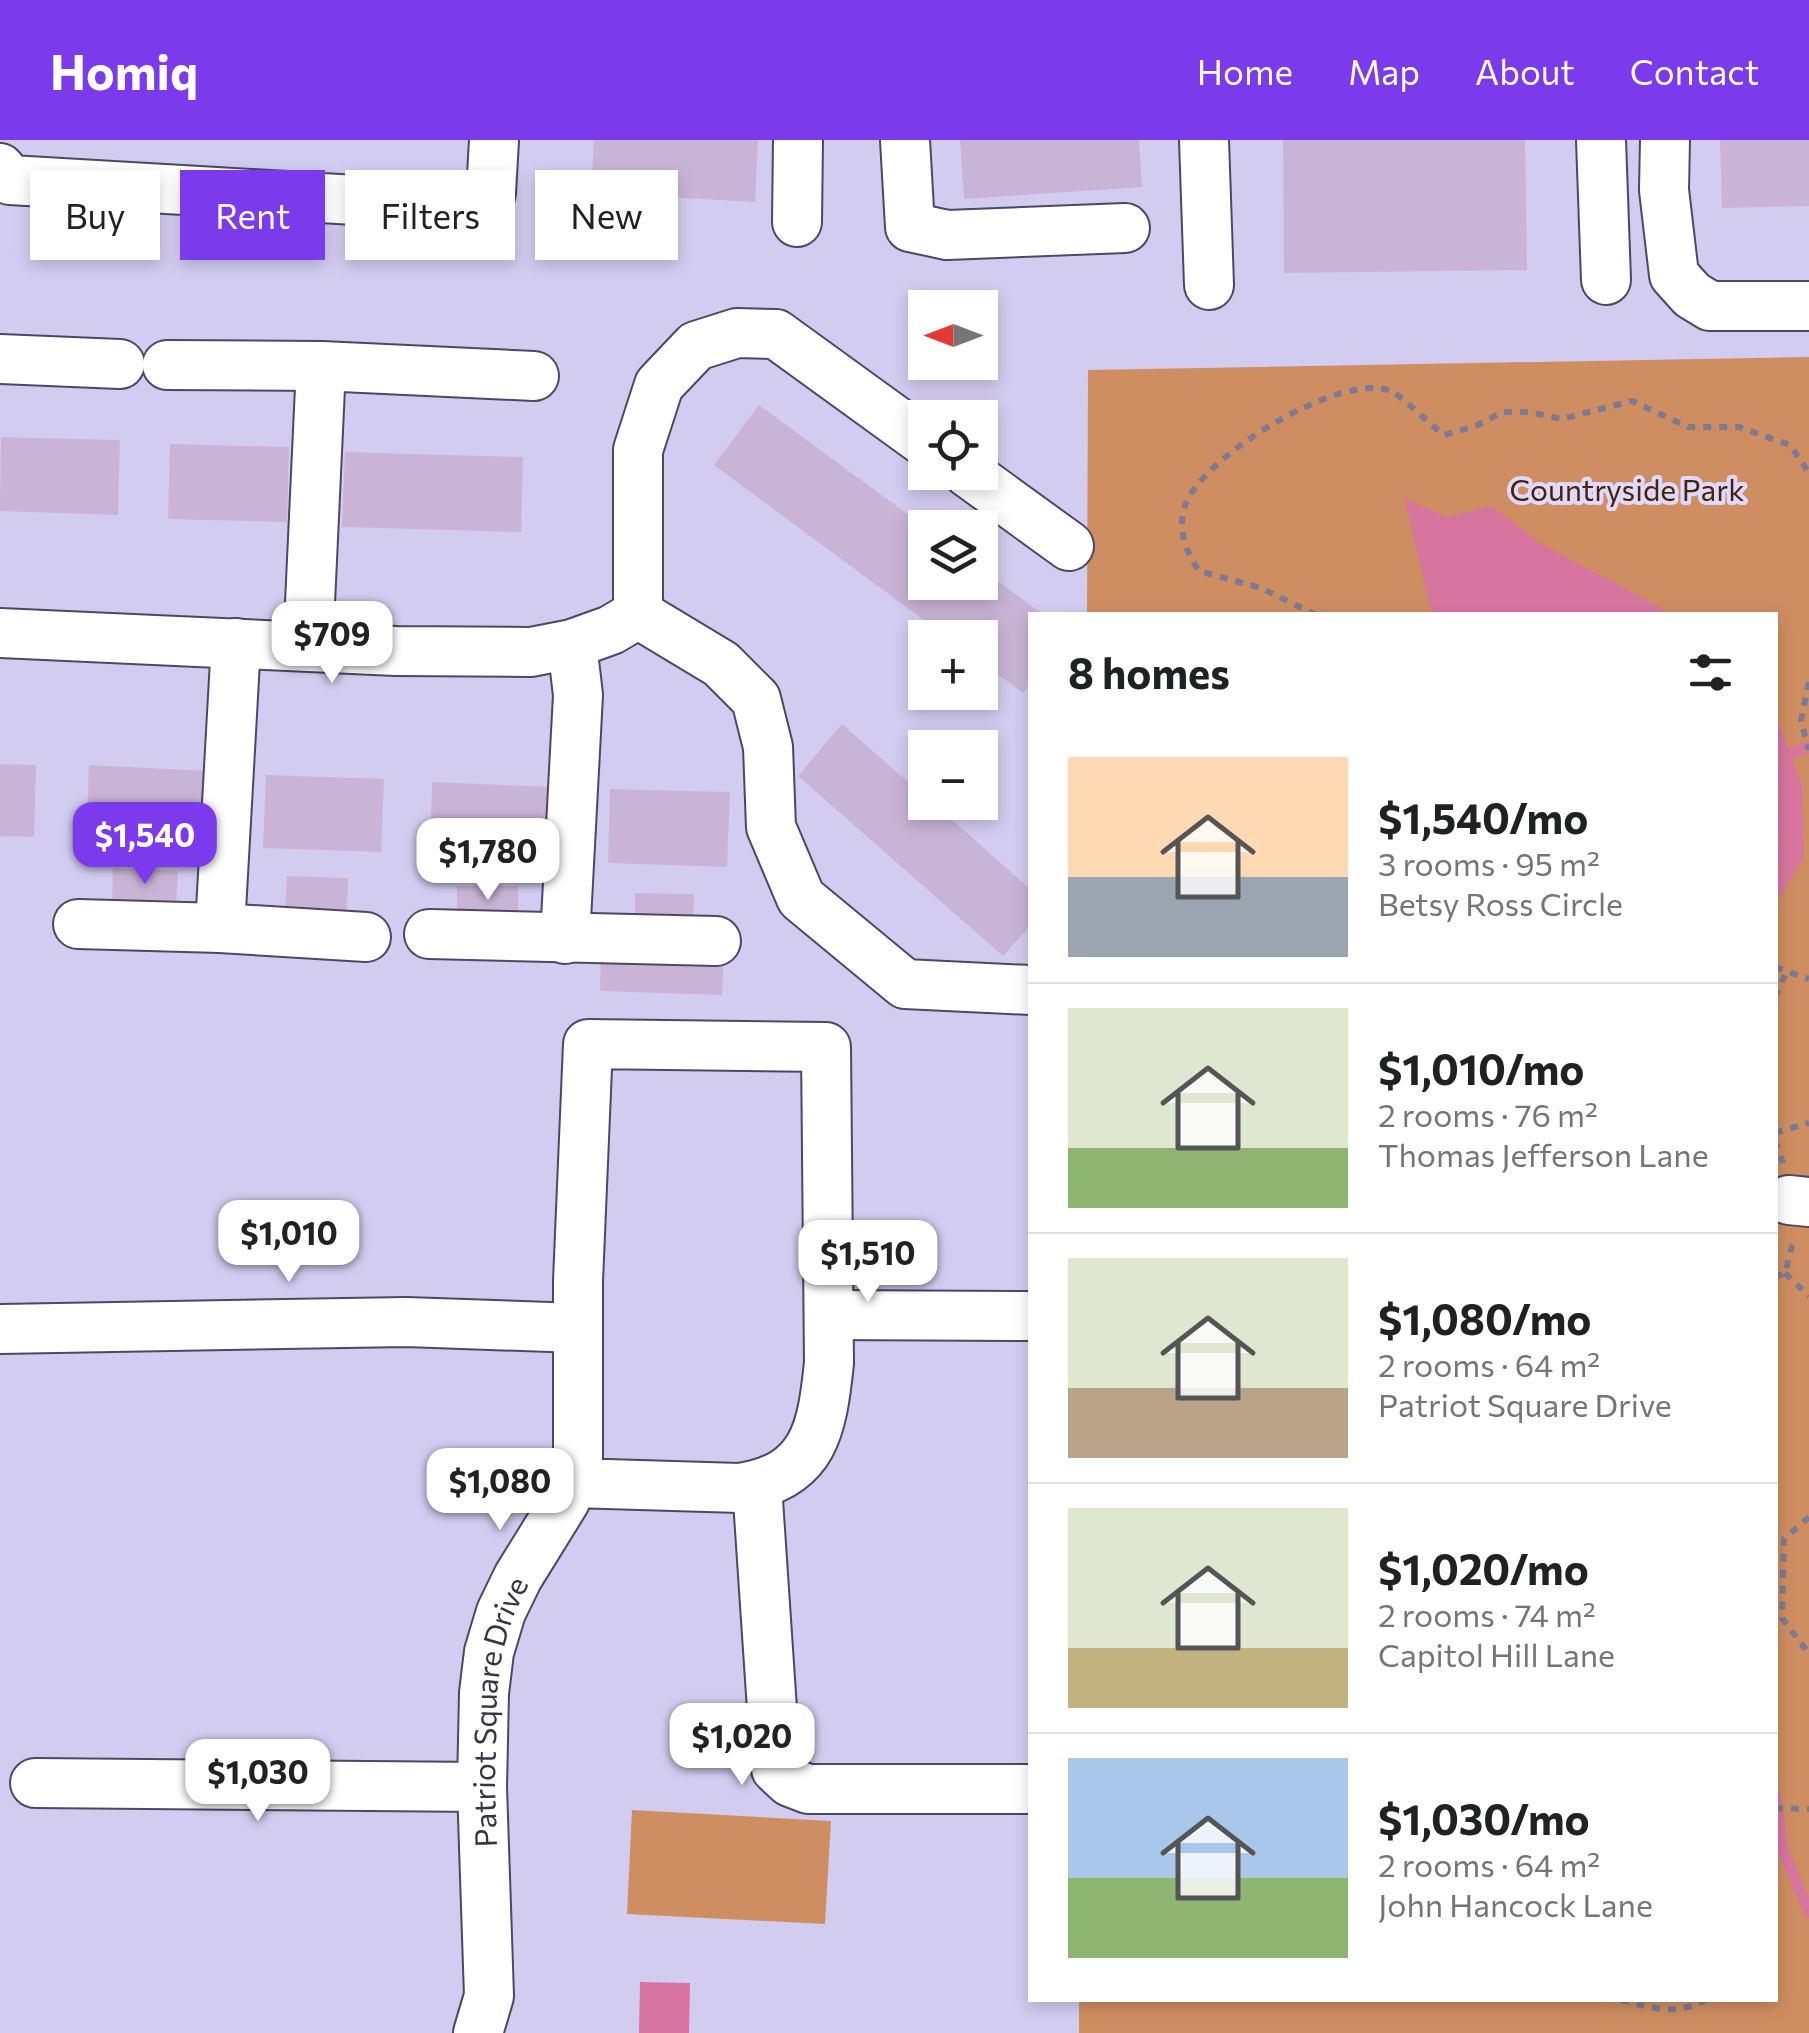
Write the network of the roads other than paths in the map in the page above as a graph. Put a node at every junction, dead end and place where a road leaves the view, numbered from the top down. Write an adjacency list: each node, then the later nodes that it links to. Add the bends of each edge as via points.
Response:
1 (494, 140): 7 (street, via 491,193 477,207 10,180)
2 (798, 140): 8 (street)
3 (905, 140): 9 (street, via 910,227 947,236)
4 (1204, 140): 11 (street)
5 (1601, 140): 10 (street)
6 (1665, 140): 12 (street, via 1674,275 1710,306)
7 (0, 168)
8 (796, 222)
9 (1126, 228)
10 (1606, 280)
11 (1210, 285)
12 (1809, 306)
13 (0, 359): 14 (street)
14 (120, 364)
15 (167, 365): 16 (street)
16 (321, 366): 17 (street); 25 (street)
17 (534, 376)
18 (908, 430): 21 (street, via 776,334 736,334 696,346 659,386 638,450)
19 (992, 490): 20 (street)
20 (1068, 546)
21 (638, 614): 24 (street); 32 (street, via 721,664 756,698 768,747 770,827 802,898 905,984)
22 (0, 634): 23 (street)
23 (236, 643): 25 (street); 27 (street)
24 (572, 644): 25 (street, via 531,652); 30 (street, via 578,695)
25 (308, 646)
26 (78, 924): 27 (street)
27 (220, 928): 29 (street)
28 (429, 934): 30 (street)
29 (366, 937)
30 (565, 938): 31 (street)
31 (716, 941)
32 (1028, 990)
33 (829, 1315): 34 (street); 36 (street, Patriot Square Drive, via 826,1046 588,1044); 38 (street, via 829,1363 816,1437 782,1475)
34 (1028, 1316)
35 (0, 1328): 36 (street, via 406,1322)
36 (578, 1328): 37 (street, Patriot Square Drive)
37 (573, 1484): 38 (street); 40 (street, Patriot Square Drive, via 518,1577 493,1638)
38 (757, 1485): 41 (street, via 776,1769 808,1789)
39 (35, 1783): 40 (street)
40 (482, 1788): 42 (street, Patriot Square Drive, via 489,1996)
41 (1028, 1789)
42 (478, 2033)

